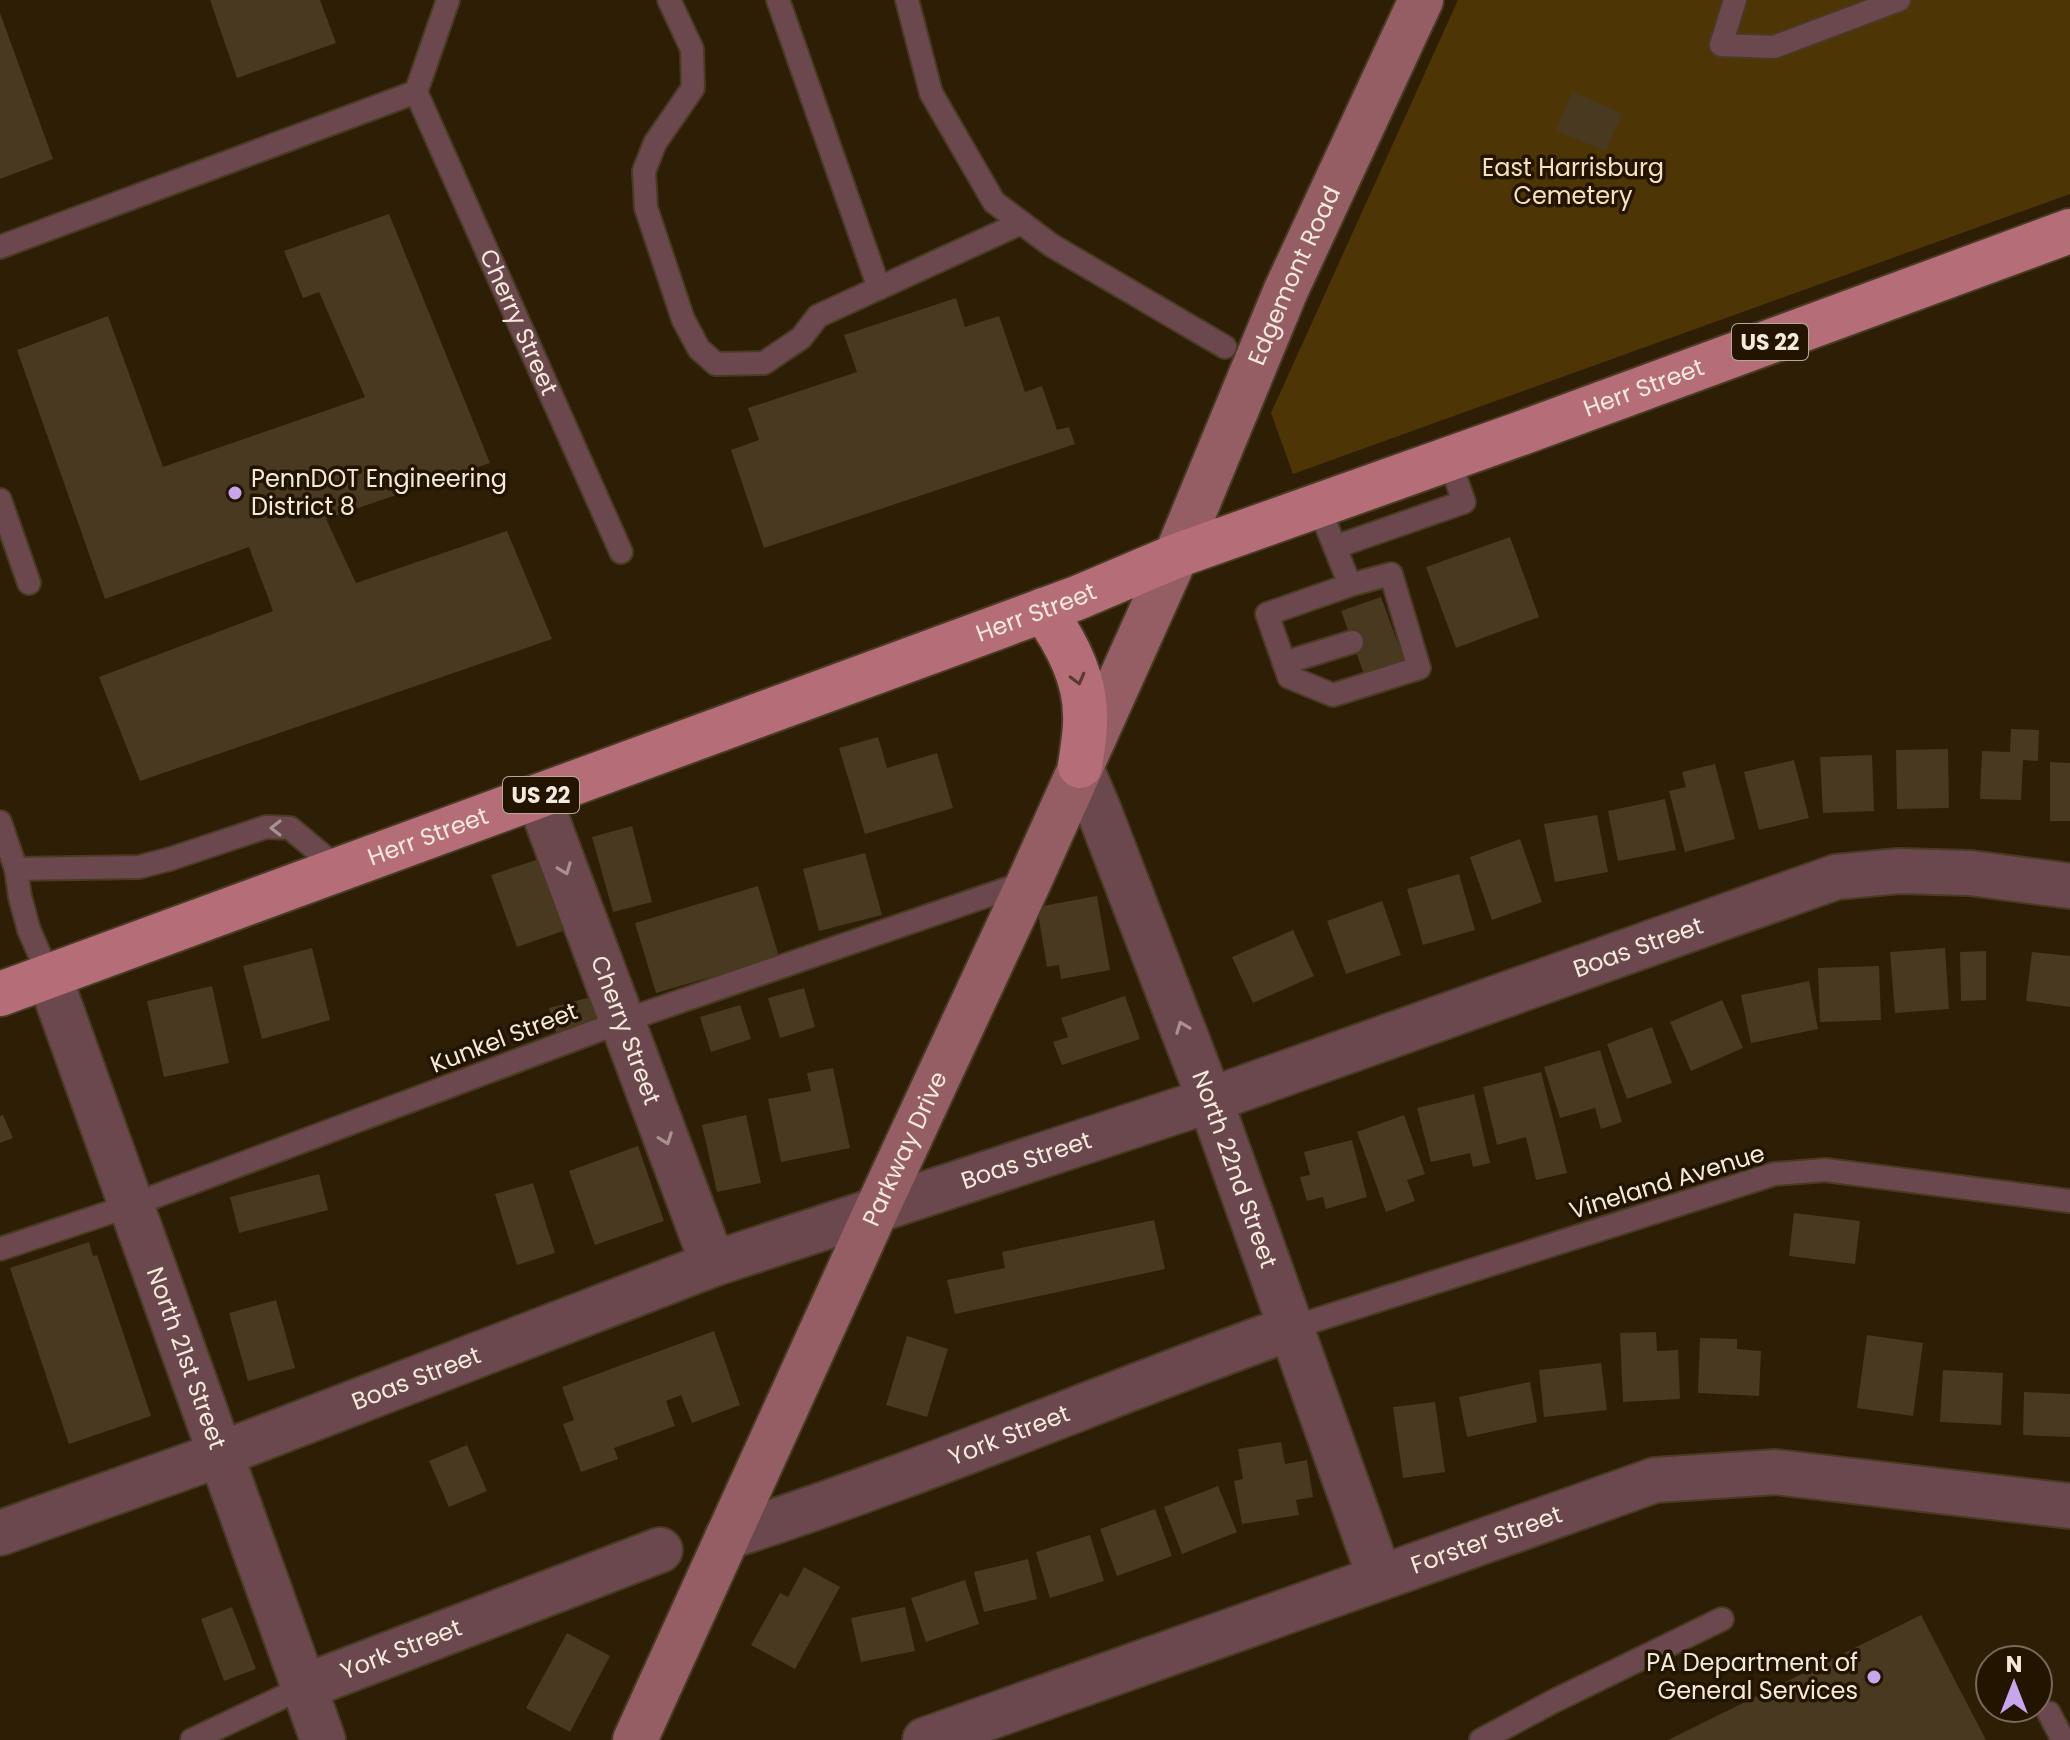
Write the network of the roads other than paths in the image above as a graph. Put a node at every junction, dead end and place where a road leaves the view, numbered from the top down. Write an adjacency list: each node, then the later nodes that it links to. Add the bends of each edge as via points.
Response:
1 (448, 0): 8 (lane)
2 (669, 0): 12 (lane, via 692,49 693,88 655,143 644,171 646,208 683,319 699,349 716,364 764,363 801,338 818,316)
3 (778, 0): 12 (lane)
4 (907, 0): 9 (lane, via 931,93 994,202)
5 (1421, 0): 19 (street, Edgemont Road, via 1286,290)
6 (1735, 0): 7 (lane, via 1721,45 1774,47)
7 (1899, 0)
8 (416, 92): 11 (lane); 18 (lane, Cherry Street)
9 (1021, 223): 12 (lane); 13 (lane)
10 (2070, 231): 14 (main road, Herr Street / US 22)
11 (0, 247)
12 (879, 288)
13 (1225, 347)
14 (1449, 459): 16 (main road, Herr Street / US 22); 17 (lane, via 1464,502)
15 (0, 500): 20 (lane)
16 (1318, 505): 17 (lane); 19 (main road, Herr Street / US 22)
17 (1335, 547): 21 (lane)
18 (621, 552)
19 (1176, 556): 22 (main road, Herr Street / US 22); 25 (street, Parkway Drive)
20 (29, 583)
21 (1350, 585): 24 (lane, via 1267,614); 24 (lane, via 1391,574 1399,626 1419,668 1333,695 1289,677)
22 (1043, 610): 25 (main road, one-way to 25, via 1060,633 1081,688 1085,714); 26 (main road, Herr Street / US 22)
23 (1352, 642): 24 (lane)
24 (1284, 663)
25 (1080, 766): 30 (street, Parkway Drive); 35 (street, North 22nd Street, one-way to 25)
26 (538, 796): 29 (main road, Herr Street / US 22); 34 (street, Cherry Street, one-way to 34)
27 (0, 822): 28 (lane)
28 (16, 869): 29 (lane, one-way to 28, via 290,828 266,827 139,867); 32 (lane, via 29,930)
29 (339, 869): 32 (main road, Herr Street / US 22)
30 (1029, 882): 34 (lane, Kunkel Street); 38 (street, Parkway Drive)
31 (2070, 886): 35 (street, Boas Street, via 1956,872 1836,877)
32 (49, 976): 33 (main road, Herr Street / US 22); 37 (street, North 21st Street)
33 (0, 994)
34 (623, 1021): 37 (lane, Kunkel Street); 40 (street, Cherry Street, one-way to 40)
35 (1210, 1100): 38 (street, Boas Street); 41 (street, North 22nd Street)
36 (2070, 1201): 41 (lane, Vineland Avenue, via 1825,1170 1774,1174)
37 (132, 1205): 39 (lane, Kunkel Street); 42 (street, North 21st Street)
38 (876, 1211): 40 (street, Boas Street); 45 (street, Parkway Drive)
39 (0, 1249)
40 (713, 1264): 42 (street, Boas Street)
41 (1291, 1328): 45 (street, York Street, via 885,1483); 47 (street, North 22nd Street)
42 (221, 1454): 44 (street, Boas Street); 49 (street, North 21st Street)
43 (2070, 1506): 47 (street, Forster Street, via 1776,1472 1655,1480)
44 (0, 1533)
45 (727, 1537): 53 (street, Parkway Drive)
46 (660, 1550): 49 (street, York Street)
47 (1380, 1578): 50 (street, Forster Street)
48 (1722, 1619): 55 (lane)
49 (304, 1687): 51 (lane, York Street); 52 (street, North 21st Street)
50 (1002, 1727): 54 (street, Forster Street)
51 (192, 1740)
52 (323, 1740)
53 (635, 1740)
54 (925, 1740)
55 (1481, 1740)

